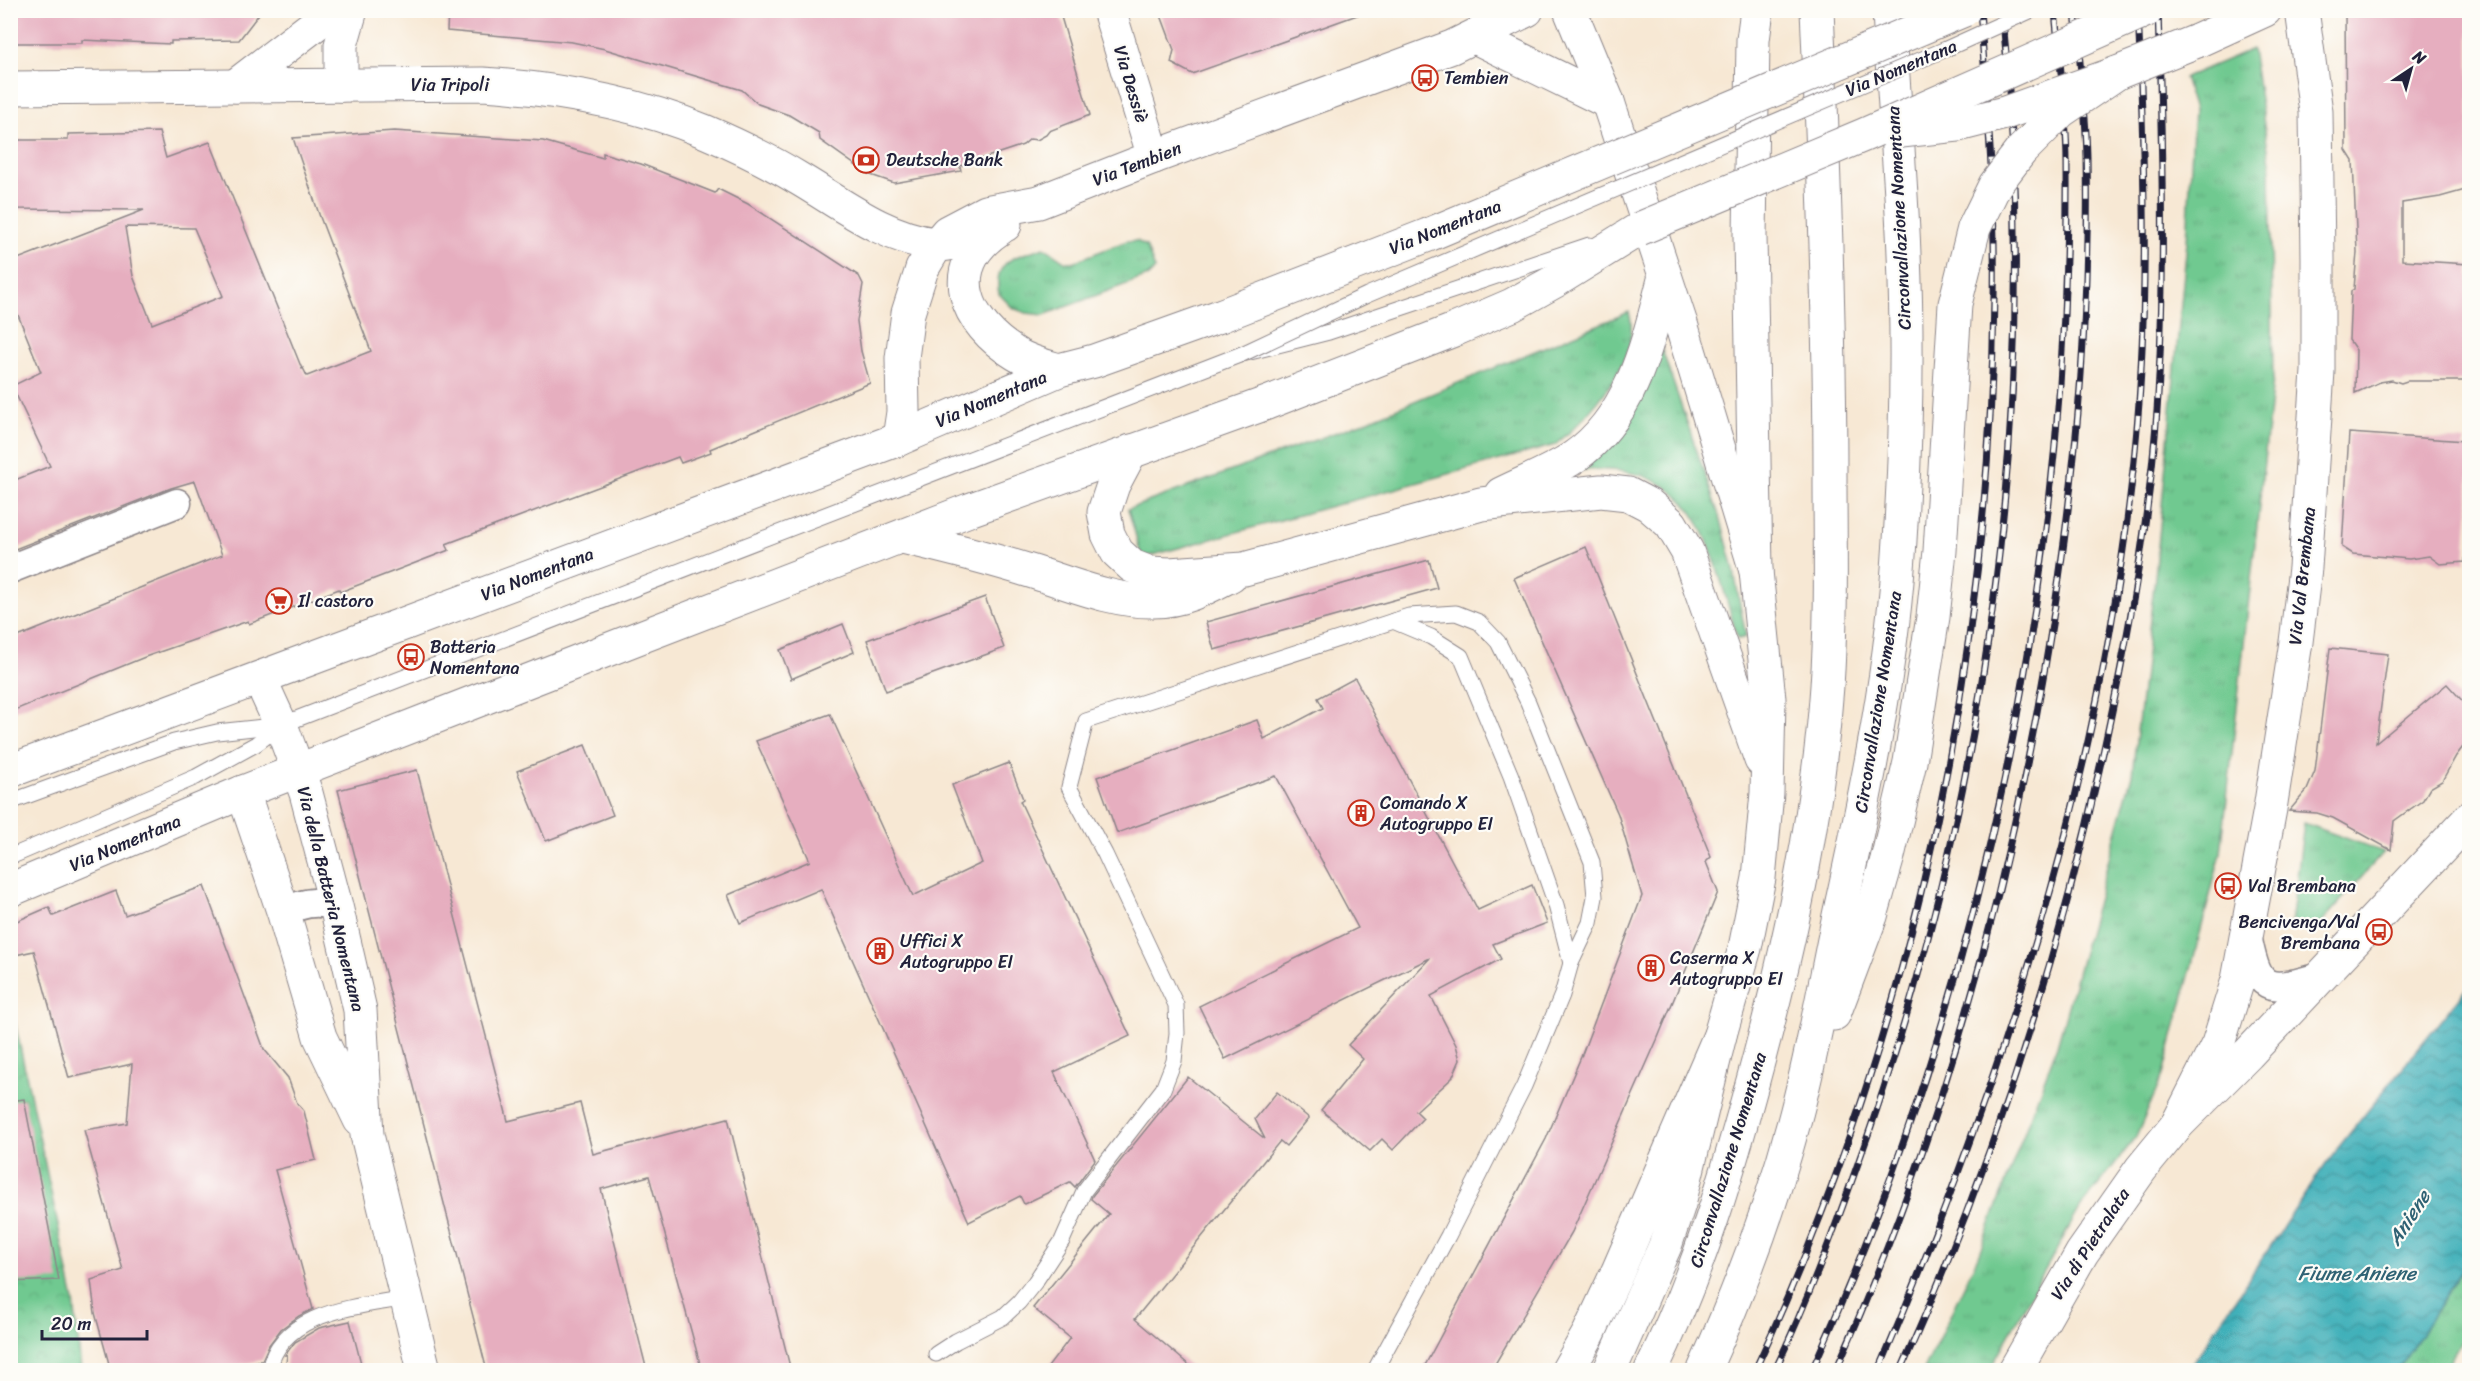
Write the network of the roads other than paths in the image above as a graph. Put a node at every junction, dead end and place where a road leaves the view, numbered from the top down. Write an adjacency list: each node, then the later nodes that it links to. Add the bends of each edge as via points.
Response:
1 (334, 10): 17 (main road)
2 (351, 10): 16 (main road, via 341,45)
3 (1109, 10): 21 (main road, Via Dessiè)
4 (1527, 10): 14 (main road, Via Tembien)
5 (1570, 10): 19 (main road)
6 (1757, 10): 38 (main road, via 1753,40 1750,236)
7 (1818, 10): 66 (main road, Circonvallazione Nomentana, via 1830,433 1829,641 1820,763 1786,952 1741,1128 1698,1262)
8 (1889, 10): 56 (main road, Circonvallazione Nomentana, via 1904,256 1900,542 1887,661 1867,781)
9 (1964, 10): 30 (main road, Via Nomentana, bridge, via 1428,235 1220,315)
10 (2032, 10): 29 (lane, Via Nomentana, bridge, via 1367,295)
11 (2147, 10): 20 (main road, Via Nomentana, bridge)
12 (2265, 10): 15 (main road, Via Nomentana, bridge)
13 (2302, 10): 52 (main road, Via Val Brembana, via 2317,141 2319,372 2296,642)
14 (1475, 37): 19 (main road); 21 (main road, Via Tembien)
15 (2117, 73): 20 (main road, Via Nomentana, bridge, via 1979,120); 56 (main road, bridge, via 2061,111 2021,151 2006,168 1974,228 1954,319 1940,550 1910,762 1871,916)
16 (341, 85): 17 (main road, Via Tripoli); 23 (main road, Via Tripoli, via 514,86 624,105 680,121 731,143)
17 (235, 86): 18 (main road, Via Tripoli)
18 (10, 88)
19 (1608, 102): 27 (main road)
20 (1864, 135): 25 (main road, Via Nomentana, bridge)
21 (1154, 157): 22 (main road, Via Tembien)
22 (1039, 202): 24 (main road); 26 (main road, Via Tembien, via 985,212 947,232)
23 (860, 217): 26 (main road, Via Tripoli, via 900,236); 28 (main road, Via Tripoli)
24 (1005, 225): 26 (main road, Via Tripoli, via 971,238); 30 (main road, via 986,237 972,255 965,274 966,298 980,323 1001,344 1018,355)
25 (1639, 228): 29 (lane, Via Nomentana, bridge, via 1329,332); 32 (main road, Via Nomentana, via 1566,275 1489,316 1267,403)
26 (937, 244): 28 (main road, Via Tembien)
27 (1665, 276): 34 (main road, via 1634,378 1605,429 1560,466); 38 (main road)
28 (915, 287): 31 (main road, Via Tembien, via 903,348)
29 (1242, 354): 41 (lane, Via Nomentana)
30 (1059, 370): 31 (main road, Via Nomentana)
31 (899, 439): 40 (main road, Via Nomentana)
32 (1131, 451): 35 (main road, Via Nomentana); 37 (main road, via 1104,512 1108,534 1123,559 1150,573)
33 (177, 503): 36 (street)
34 (1481, 504): 37 (main road); 44 (main road, via 1608,492 1635,497 1660,513 1688,550)
35 (902, 537): 37 (main road, via 1137,600 1192,596); 43 (main road, Via Nomentana)
36 (10, 569)
37 (1244, 569)
38 (1756, 571): 44 (main road, via 1769,699)
39 (1393, 621): 53 (lane, via 1431,637 1461,656 1511,776 1556,905); 53 (lane, via 1456,613 1479,622 1498,642 1528,702 1592,861 1594,906); 60 (lane, via 1086,721 1069,787 1176,1005 1174,1061 1163,1089 1084,1191 1062,1241 1025,1296 1003,1317)
40 (260, 679): 41 (main road, Via della Batteria Nomentana); 42 (main road, Via Nomentana)
41 (281, 725): 43 (main road, Via della Batteria Nomentana); 46 (lane, Via Nomentana, via 226,730 174,742); 48 (lane, Via Nomentana, via 256,744 196,777)
42 (10, 771)
43 (298, 771): 45 (main road, Via Nomentana); 50 (main road, Via della Batteria Nomentana)
44 (1767, 779): 55 (main road, via 1754,908)
45 (243, 792): 49 (main road, Via Nomentana); 51 (main road, Via della Batteria Nomentana)
46 (10, 802)
47 (2469, 818): 54 (main road)
48 (10, 857)
49 (10, 890)
50 (336, 906): 51 (street, via 310,902); 58 (main road, Via della Batteria Nomentana, via 360,1010)
51 (284, 914): 58 (main road, Via della Batteria Nomentana, via 320,1037)
52 (2247, 933): 54 (street, via 2256,972 2269,985 2287,987); 57 (main road, Via Val Brembana, via 2224,1030)
53 (1571, 963): 63 (lane, via 1562,995 1524,1086)
54 (2320, 977): 57 (main road)
55 (1720, 1035): 64 (main road, via 1618,1271); 65 (main road, via 1679,1204)
56 (1795, 1120): 67 (main road, Circonvallazione Nomentana, via 1754,1248)
57 (2177, 1125): 68 (main road, Via di Pietralata, via 2108,1214 2060,1289)
58 (367, 1135): 59 (main road, Via della Batteria Nomentana)
59 (406, 1298): 61 (lane, via 333,1311 306,1323 281,1343); 62 (main road, Via della Batteria Nomentana)
60 (936, 1354)
61 (269, 1371)
62 (424, 1371)
63 (1375, 1371)
64 (1568, 1371)
65 (1611, 1371)
66 (1651, 1371)
67 (1704, 1371)
68 (2015, 1371)

